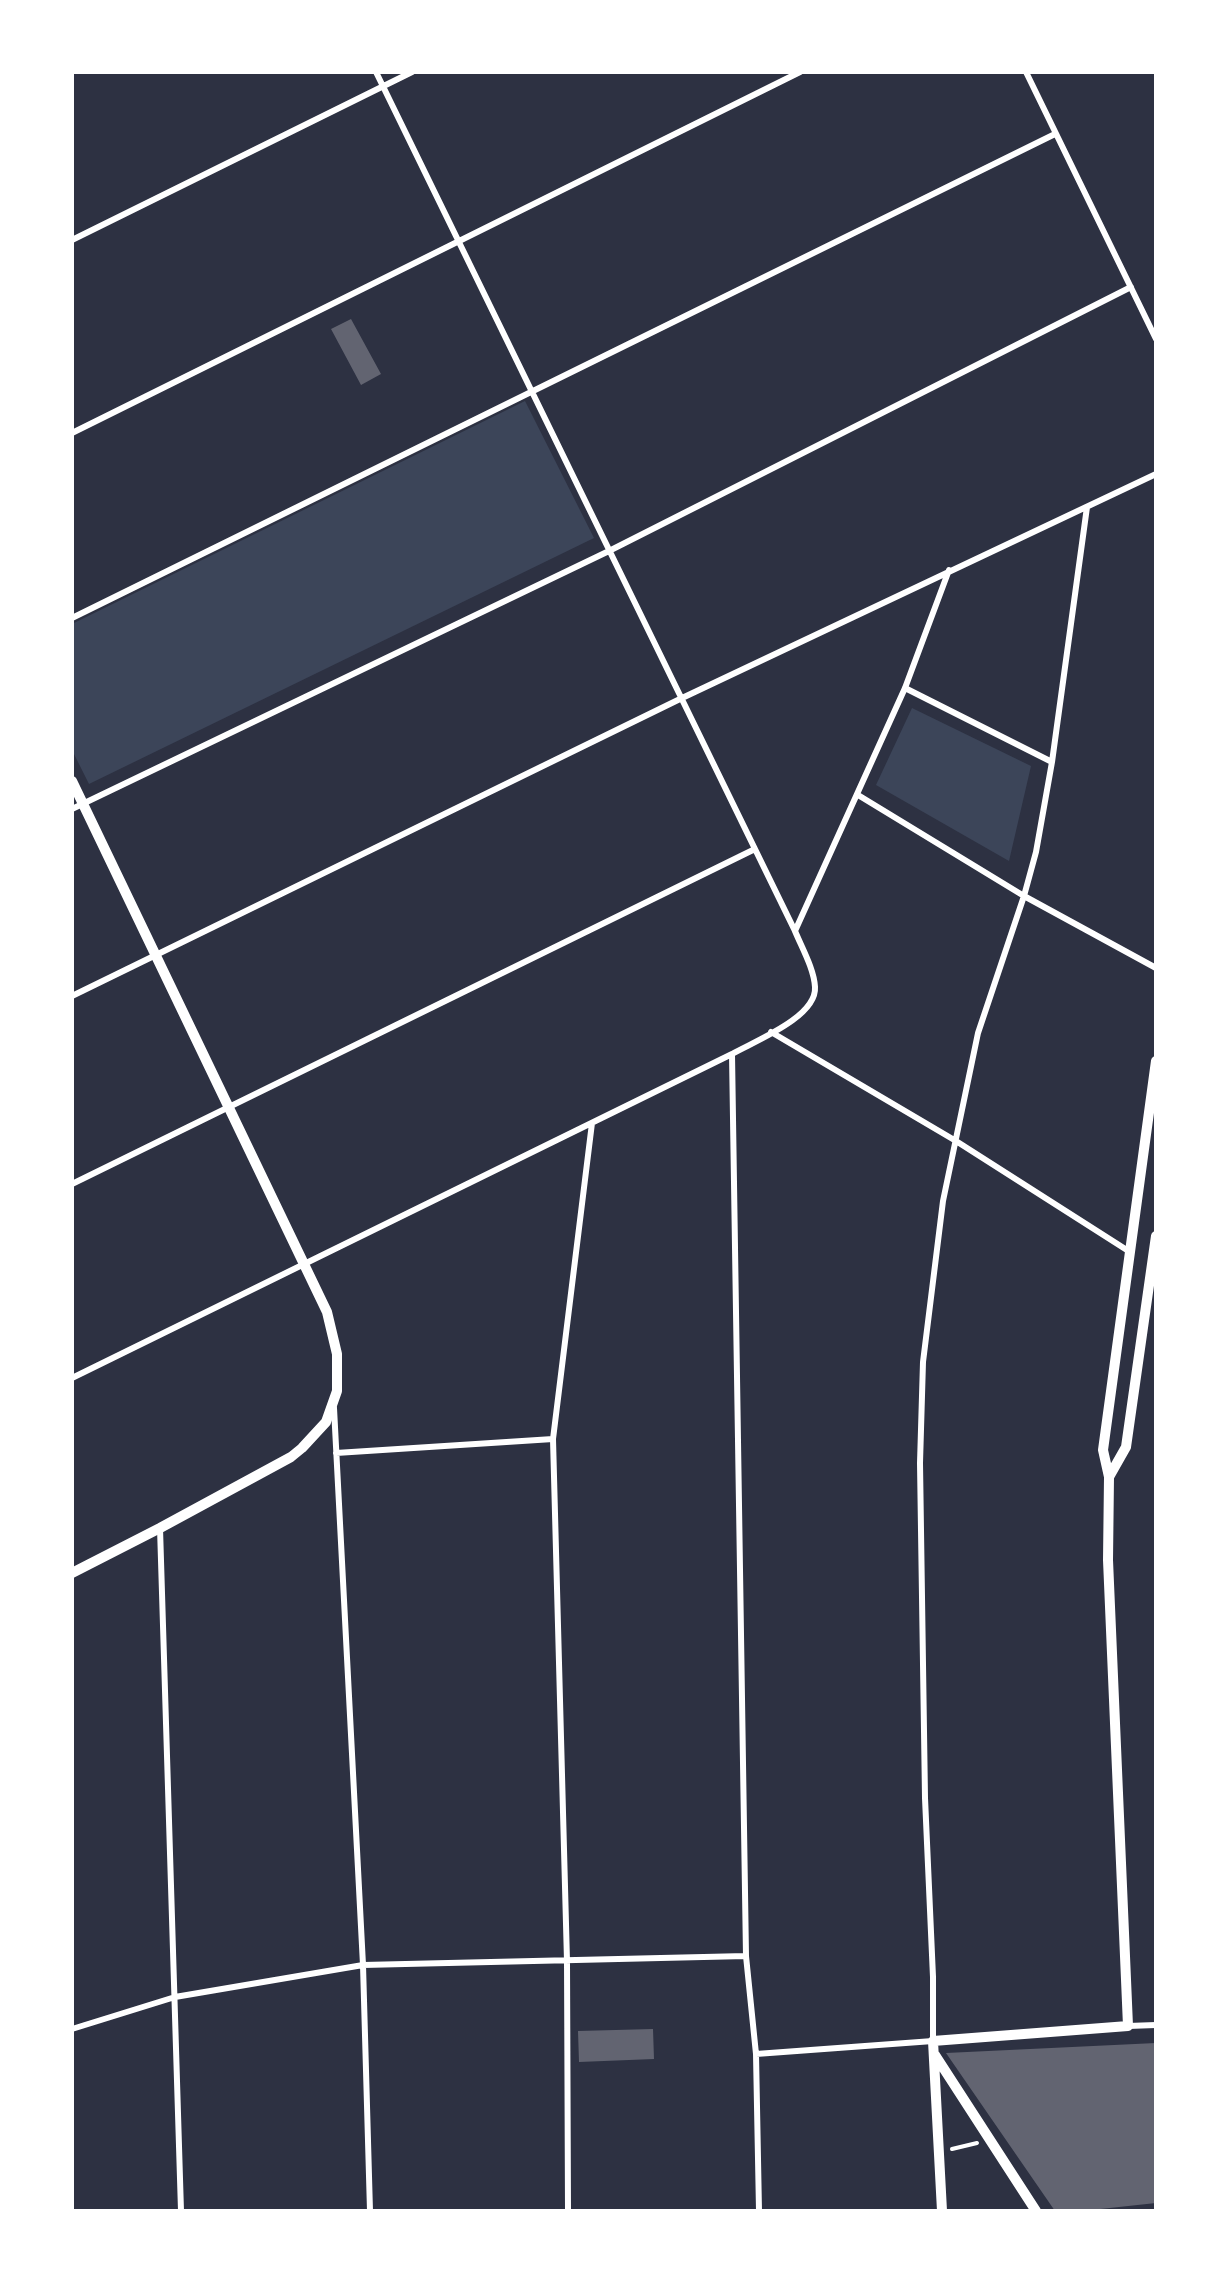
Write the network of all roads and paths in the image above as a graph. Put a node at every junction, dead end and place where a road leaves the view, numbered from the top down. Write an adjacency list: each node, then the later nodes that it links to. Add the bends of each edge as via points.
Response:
1 (376, 72): 5 (street)
2 (412, 72): 5 (street)
3 (800, 72): 8 (street)
4 (1026, 72): 6 (street)
5 (383, 87): 7 (street); 8 (street)
6 (1055, 134): 9 (street); 11 (street)
7 (72, 240)
8 (459, 243): 11 (street); 12 (street)
9 (1131, 287): 10 (street); 15 (street)
10 (1156, 339)
11 (533, 392): 15 (street); 17 (street)
12 (72, 433)
13 (1156, 474): 14 (street)
14 (1087, 507): 16 (street); 20 (street)
15 (609, 551): 19 (street); 23 (street)
16 (950, 570): 18 (street); 19 (street)
17 (72, 618)
18 (905, 688): 20 (street); 22 (street)
19 (680, 699): 25 (street); 28 (street)
20 (1052, 762): 26 (street)
21 (72, 781): 23 (street)
22 (858, 795): 26 (street); 27 (street)
23 (83, 804): 24 (street); 28 (street)
24 (72, 809)
25 (755, 849): 27 (street); 34 (street)
26 (1024, 896): 29 (street); 36 (street, via 978,1033)
27 (795, 931): 31 (street, via 816,989 800,1016)
28 (156, 955): 30 (street); 34 (street)
29 (1156, 968)
30 (72, 996)
31 (771, 1032): 32 (street); 36 (street)
32 (732, 1054): 35 (street); 49 (street)
33 (1156, 1061): 39 (street)
34 (227, 1107): 37 (street); 40 (street)
35 (592, 1123): 40 (street); 44 (street)
36 (956, 1141): 39 (street); 56 (street, via 943,1201 923,1362 920,1463)
37 (72, 1184)
38 (1156, 1236): 41 (street)
39 (1130, 1252): 46 (street, via 1103,1450)
40 (305, 1262): 42 (street); 43 (street, via 327,1312 337,1354)
41 (1151, 1309): 46 (street, via 1126,1447)
42 (72, 1378)
43 (334, 1404): 45 (street); 47 (street, via 326,1422 291,1457)
44 (553, 1439): 45 (street); 50 (street)
45 (336, 1453): 51 (street)
46 (1109, 1477): 54 (street, via 1108,1560)
47 (160, 1528): 48 (street); 52 (street)
48 (72, 1573)
49 (746, 1956): 50 (street); 57 (street)
50 (567, 1961): 51 (street); 63 (street)
51 (363, 1965): 52 (street); 62 (street)
52 (175, 1997): 55 (street); 61 (street)
53 (1156, 2025): 54 (street)
54 (1128, 2026): 56 (street)
55 (72, 2029)
56 (933, 2041): 57 (street); 58 (street)
57 (756, 2054): 64 (street)
58 (934, 2054): 59 (street); 60 (street)
59 (998, 2154): 60 (path, via 974,2143 953,2149); 66 (street)
60 (940, 2159): 65 (street)
61 (181, 2211)
62 (370, 2211)
63 (568, 2211)
64 (759, 2211)
65 (942, 2211)
66 (1036, 2211)

